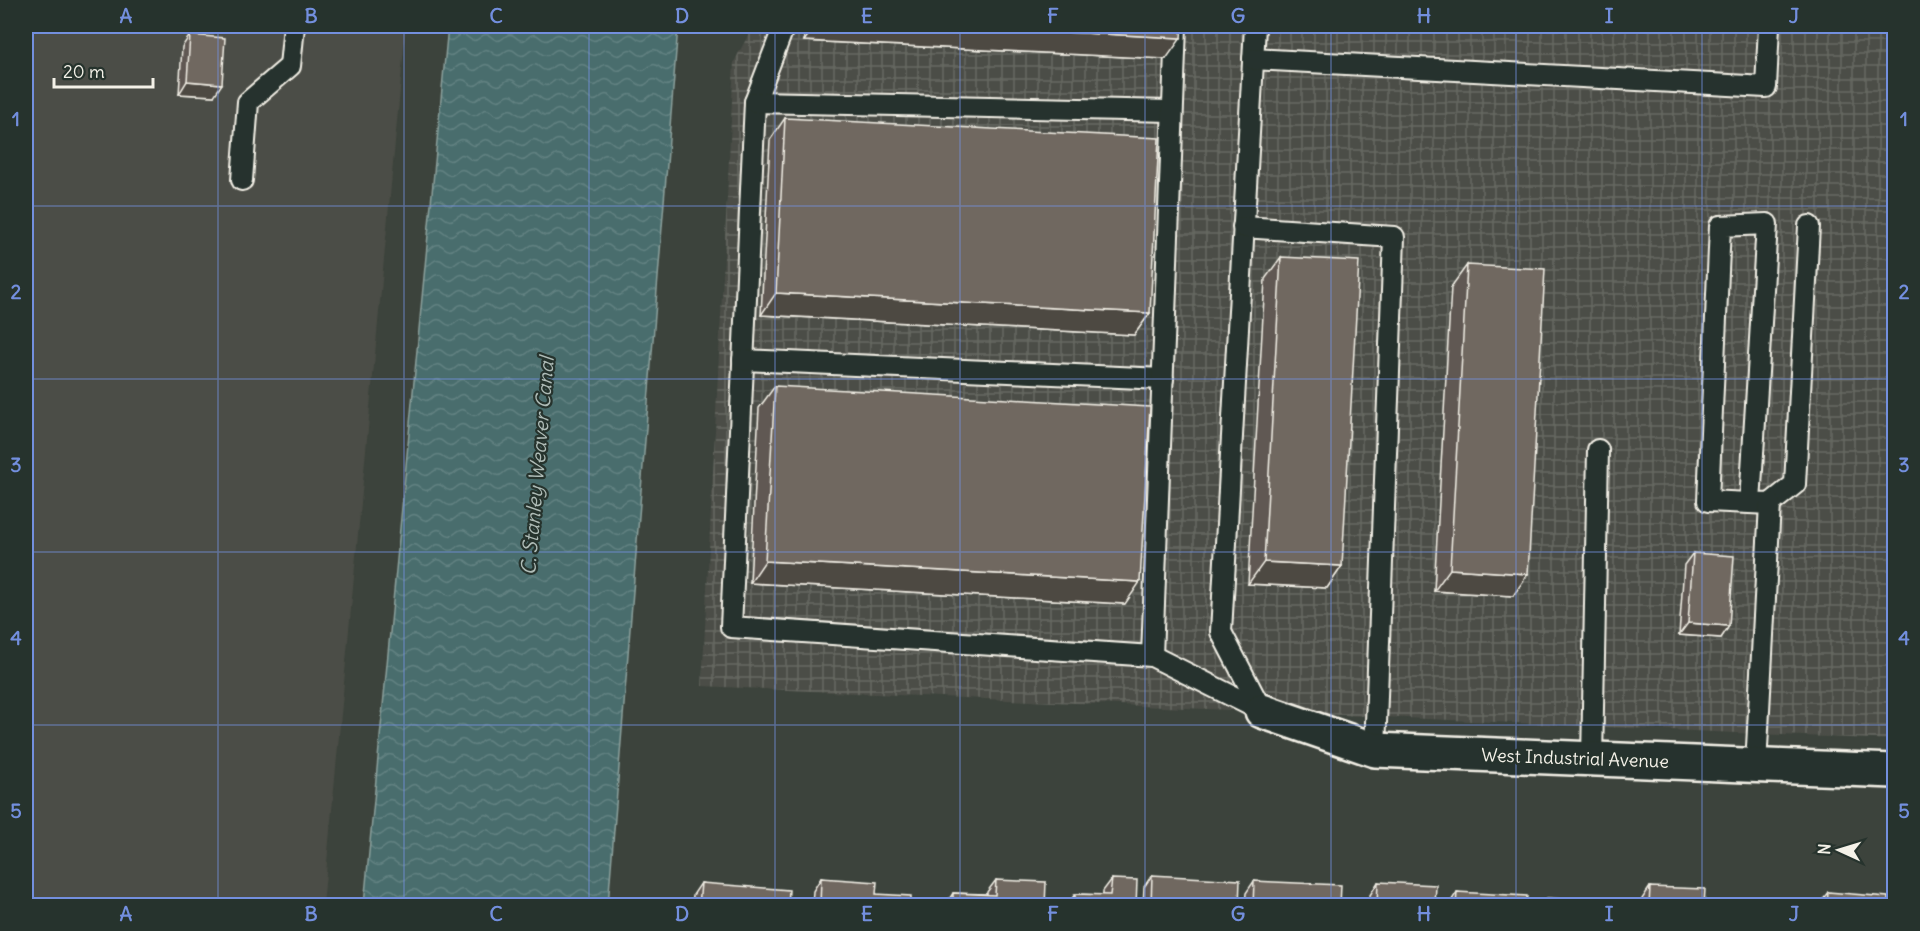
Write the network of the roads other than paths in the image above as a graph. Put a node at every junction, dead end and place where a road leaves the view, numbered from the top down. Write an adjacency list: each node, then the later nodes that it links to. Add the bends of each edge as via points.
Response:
1 (294, 26): 9 (lane, via 290,66 248,102)
2 (784, 26): 7 (lane)
3 (1176, 26): 8 (lane)
4 (1255, 26): 6 (lane)
5 (1769, 26): 6 (lane, via 1766,87)
6 (1253, 59): 11 (lane)
7 (755, 102): 8 (lane); 12 (lane)
8 (1172, 111): 13 (lane)
9 (242, 180)
10 (1809, 226): 16 (lane, via 1795,484)
11 (1243, 227): 18 (lane, via 1221,632); 19 (lane, via 1394,237)
12 (742, 360): 13 (lane); 17 (lane, via 731,627)
13 (1163, 379): 17 (lane)
14 (1598, 450): 20 (lane)
15 (1750, 503): 15 (lane, via 1708,501 1720,225 1767,224); 16 (lane)
16 (1770, 504): 21 (lane)
17 (1152, 656): 18 (lane)
18 (1262, 711): 19 (street, West Industrial Avenue)
19 (1375, 750): 20 (street, West Industrial Avenue)
20 (1592, 759): 21 (street, West Industrial Avenue)
21 (1756, 766): 22 (street, West Industrial Avenue)
22 (1894, 771)

